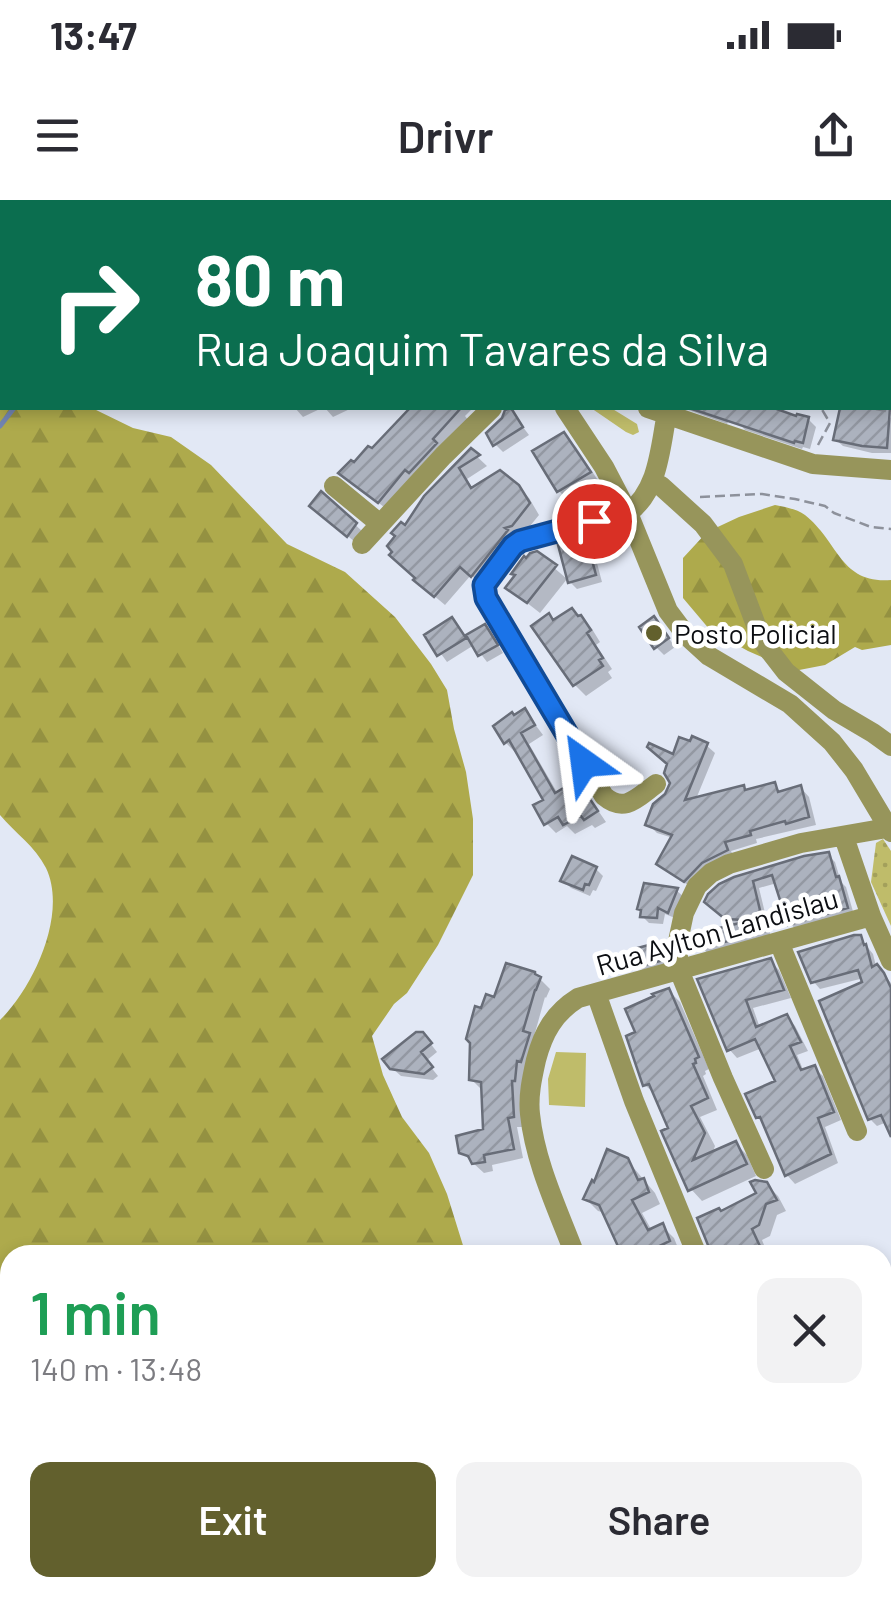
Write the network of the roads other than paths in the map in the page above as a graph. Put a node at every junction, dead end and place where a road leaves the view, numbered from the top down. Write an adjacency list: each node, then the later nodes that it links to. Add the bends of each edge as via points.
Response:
1 (490, 410): 8 (street)
2 (566, 410): 7 (street)
3 (658, 410): 4 (street, via 813,464); 5 (street)
4 (891, 470)
5 (653, 482): 7 (street); 10 (street, via 704,524 733,564 762,641 786,672)
6 (334, 486): 8 (street)
7 (628, 512): 11 (street, via 520,541 484,592 604,796 626,803); 12 (street, via 668,611 686,635 790,704 832,742)
8 (379, 524): 9 (street)
9 (362, 544)
10 (891, 746)
11 (656, 784)
12 (889, 830): 13 (street)
13 (844, 836): 14 (street); 17 (street, via 710,873 684,913)
14 (871, 916): 15 (street, Rua Aylton Landislau); 16 (street)
15 (778, 942): 17 (street, Rua Aylton Landislau); 19 (street)
16 (891, 961)
17 (679, 970): 18 (street, Rua Aylton Landislau); 20 (street)
18 (587, 996): 21 (street, via 552,1020 539,1049 529,1112); 22 (street)
19 (857, 1132)
20 (764, 1169)
21 (572, 1245)
22 (693, 1245)

